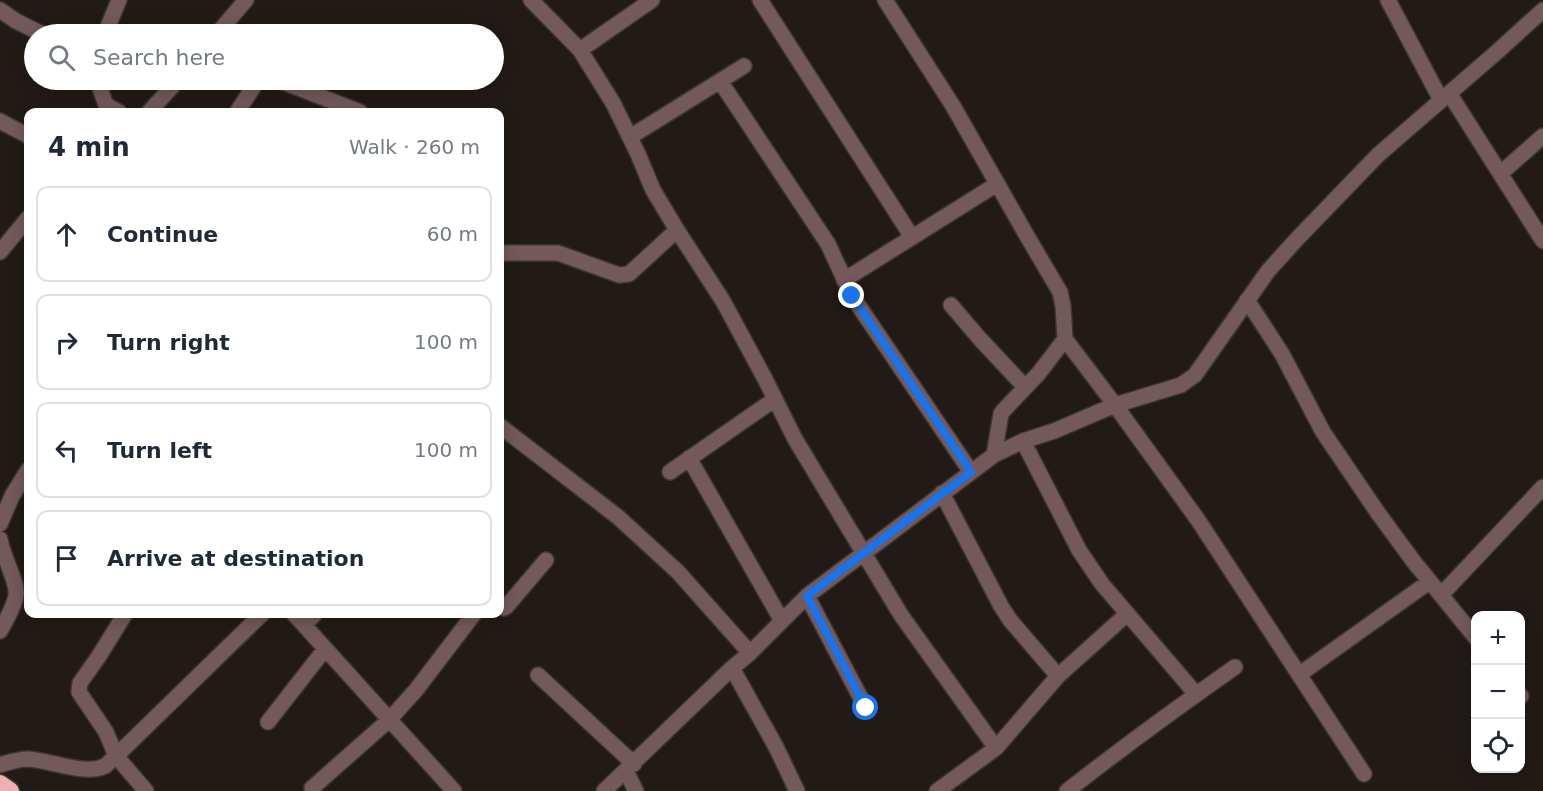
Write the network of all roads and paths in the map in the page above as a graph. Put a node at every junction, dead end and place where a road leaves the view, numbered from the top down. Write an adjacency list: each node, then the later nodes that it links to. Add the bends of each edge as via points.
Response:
1 (119, 0): 11 (street)
2 (246, 0): 12 (street)
3 (531, 0): 13 (street)
4 (652, 0): 13 (street)
5 (760, 0): 33 (street)
6 (885, 0): 30 (street)
7 (1388, 0): 20 (street)
8 (0, 10): 10 (street)
9 (1543, 10): 20 (street)
10 (24, 24)
11 (109, 24)
12 (226, 24)
13 (580, 50): 28 (street)
14 (744, 66): 15 (street)
15 (720, 81): 28 (street); 37 (street, via 828,244)
16 (101, 90): 21 (street)
17 (169, 90): 22 (street)
18 (251, 90): 23 (street)
19 (304, 90): 24 (street)
20 (1445, 96): 29 (street); 38 (street, via 1369,163 1275,263)
21 (108, 108)
22 (153, 108)
23 (240, 108)
24 (350, 108)
25 (0, 121): 26 (street)
26 (24, 134)
27 (1543, 136): 29 (street)
28 (630, 137): 32 (street)
29 (1501, 173): 34 (street)
30 (997, 184): 33 (street); 40 (street, via 1060,292)
31 (24, 223): 35 (street)
32 (677, 230): 36 (street, via 625,275 558,253); 42 (street, via 723,301)
33 (912, 237): 37 (street)
34 (1543, 241)
35 (0, 252)
36 (504, 253)
37 (844, 280): 49 (street)
38 (1247, 300): 43 (street, via 1195,375 1181,385); 57 (street, via 1282,354 1323,432)
39 (951, 304): 41 (street)
40 (1065, 339): 41 (street); 43 (street)
41 (1025, 387): 46 (street, via 1001,414)
42 (775, 399): 47 (street); 55 (street)
43 (1115, 405): 45 (street); 75 (street, via 1198,520)
44 (504, 429): 72 (street, via 618,518 678,572)
45 (1023, 441): 46 (street); 61 (street, via 1079,550)
46 (994, 455): 49 (street)
47 (689, 458): 48 (street); 67 (street)
48 (670, 472)
49 (971, 472): 52 (street)
50 (24, 476): 53 (street)
51 (1543, 487): 58 (street)
52 (942, 493): 55 (street); 77 (street, via 1001,606)
53 (0, 524)
54 (0, 539): 69 (street, via 17,592)
55 (864, 552): 59 (street); 82 (street, via 902,615)
56 (546, 560): 60 (street)
57 (1429, 582): 58 (street); 75 (street)
58 (1442, 595): 70 (street)
59 (807, 596): 67 (street); 79 (street)
60 (504, 608)
61 (1127, 614): 77 (street); 78 (street)
62 (122, 618): 83 (street, via 80,683 79,692 106,732)
63 (258, 618): 83 (street)
64 (298, 618): 68 (street)
65 (311, 618): 68 (street)
66 (471, 618): 80 (street)
67 (782, 621): 72 (street)
68 (304, 625): 71 (street)
69 (0, 631)
70 (1471, 633)
71 (325, 649): 80 (street); 81 (street)
72 (750, 653): 74 (street)
73 (1235, 667): 78 (street)
74 (732, 668): 85 (street); 95 (street)
75 (1300, 674): 86 (street)
76 (538, 675): 85 (street)
77 (1058, 676): 82 (street)
78 (1196, 694): 97 (street)
79 (866, 708)
80 (389, 720): 89 (street); 92 (street)
81 (268, 722)
82 (996, 748): 88 (street)
83 (116, 756): 84 (street, via 94,769 28,759); 91 (street)
84 (0, 765)
85 (630, 767): 93 (street); 94 (street)
86 (1364, 774)
87 (0, 784): 90 (highway)
88 (956, 786): 96 (street)
89 (312, 788)
90 (10, 791)
91 (146, 791)
92 (454, 791)
93 (604, 791)
94 (636, 791)
95 (797, 791)
96 (937, 791)
97 (1067, 791)

